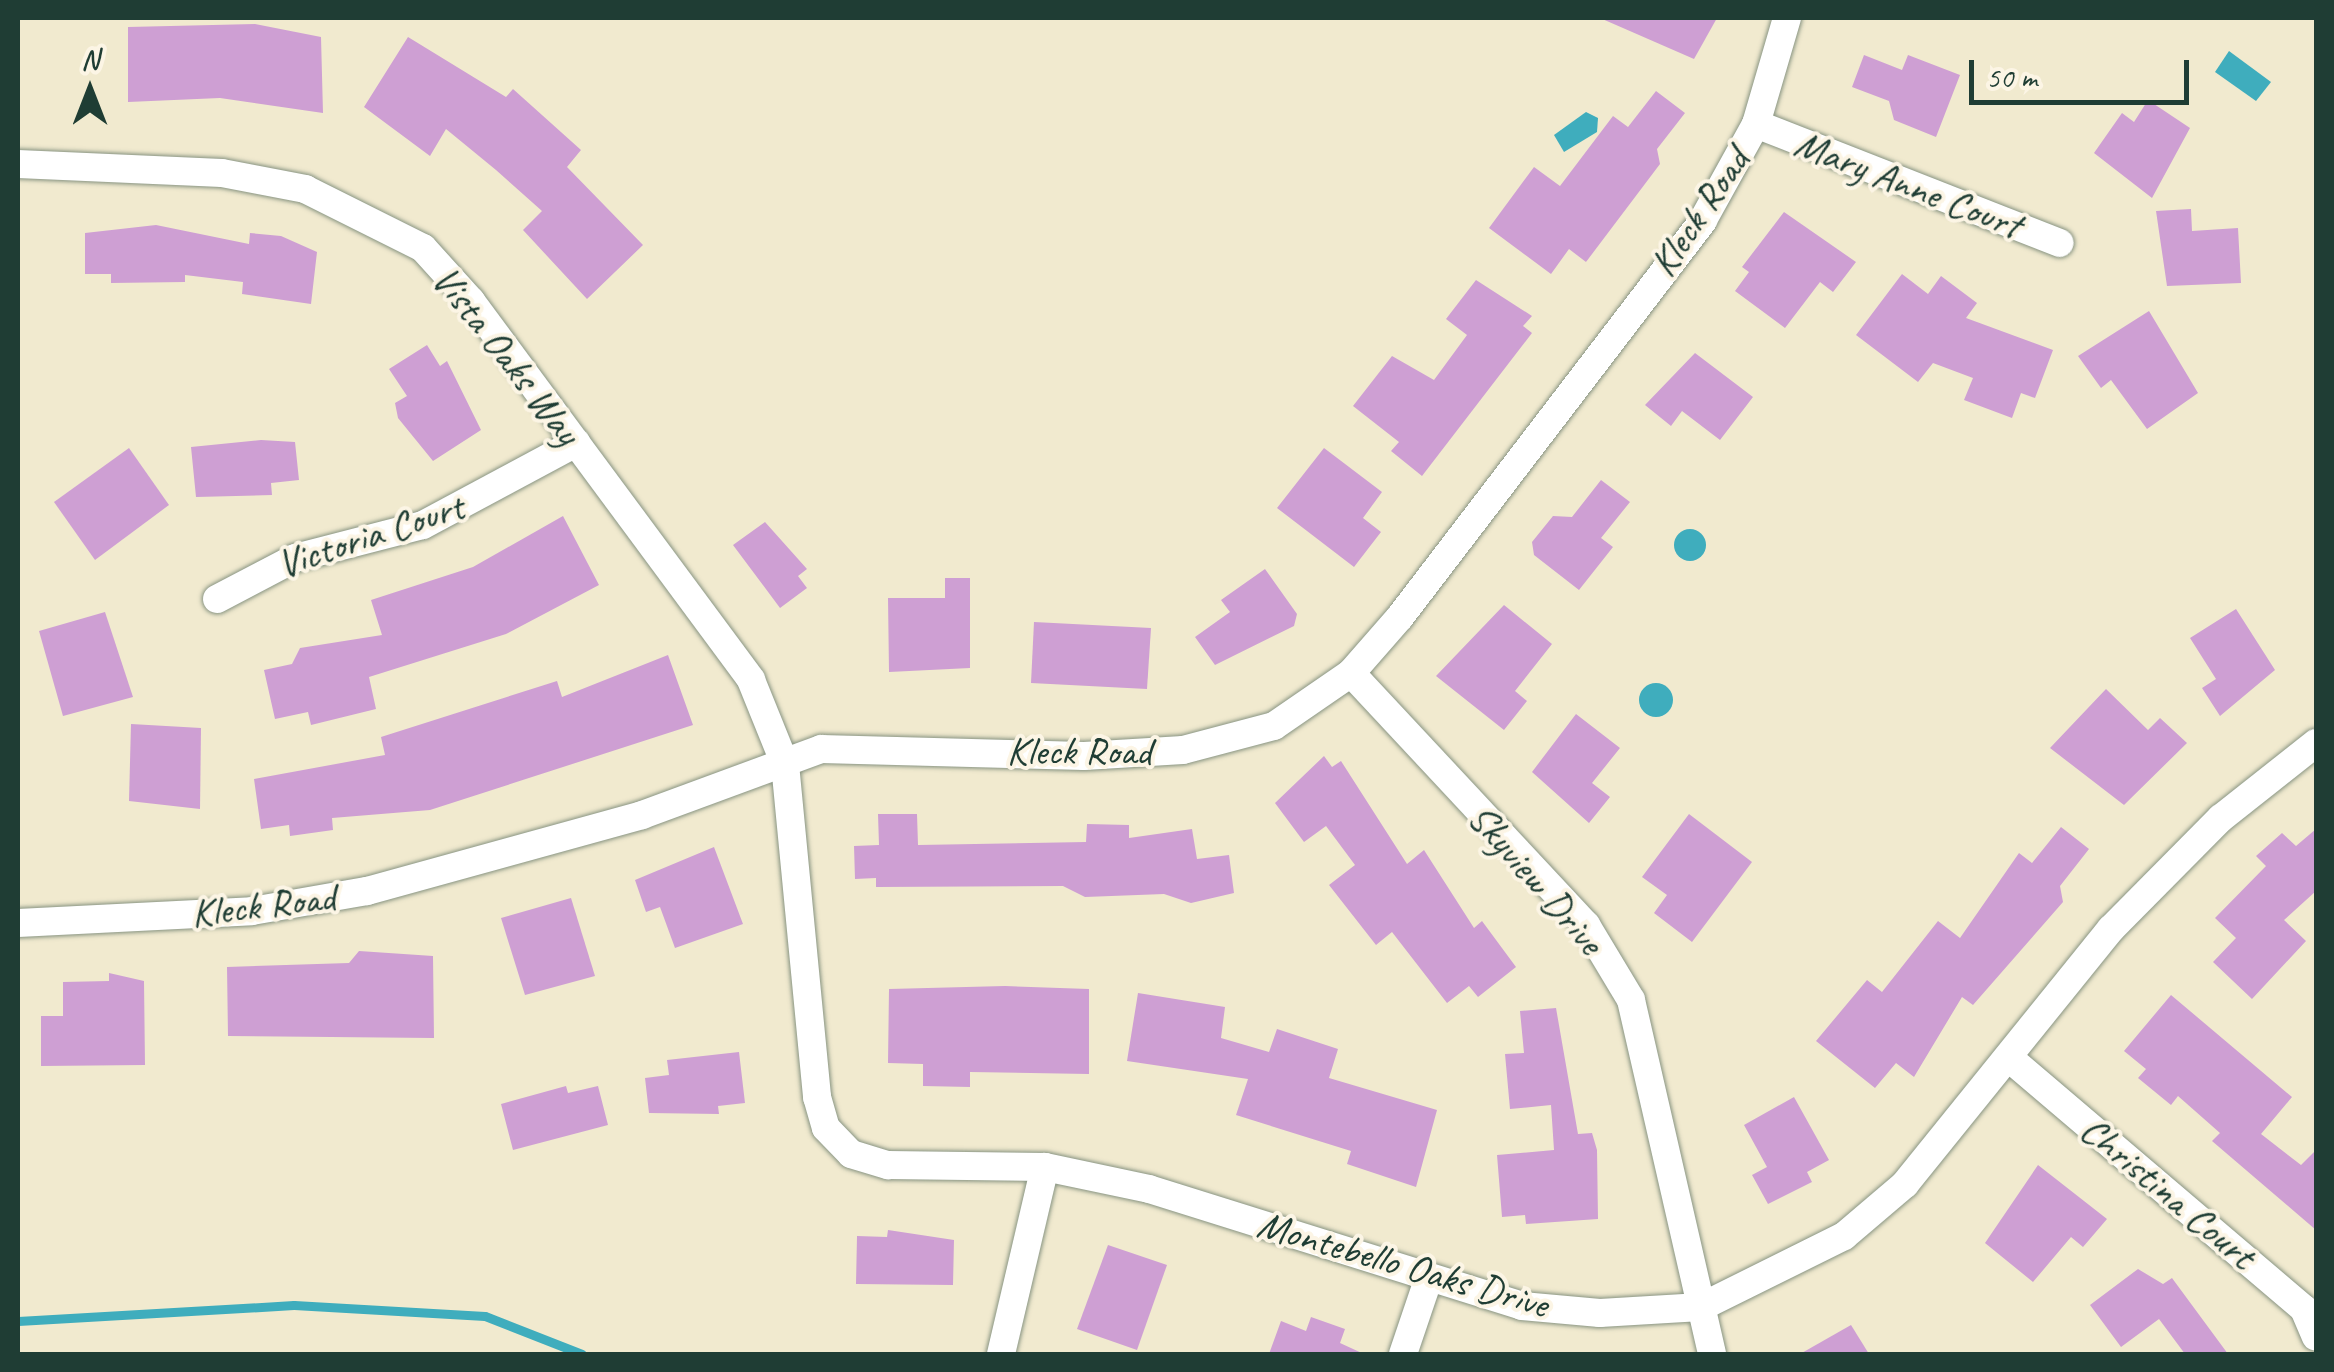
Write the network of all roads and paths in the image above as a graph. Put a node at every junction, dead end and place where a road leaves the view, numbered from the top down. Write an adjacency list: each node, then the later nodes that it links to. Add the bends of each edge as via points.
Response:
1 (1787, 18): 2 (street, Kleck Road)
2 (1756, 124): 4 (street, Mary Anne Court); 7 (street, Kleck Road, via 1703,220)
3 (18, 164): 5 (street, Vista Oaks Way, via 222,174 305,189 369,214 423,248 472,301)
4 (2060, 243)
5 (576, 444): 6 (street, Victoria Court, via 423,525 295,558); 9 (street, Vista Oaks Way, via 751,680)
6 (216, 599)
7 (1351, 673): 9 (street, Kleck Road, via 1274,726 1183,750 1084,756 877,744); 15 (street, Skyview Drive, via 1586,925 1631,1000)
8 (2316, 743): 11 (street, Montebello Oaks Drive, via 2221,818 2124,915)
9 (785, 764): 10 (street, Kleck Road, via 492,862 367,892 252,911); 12 (street, Montebello Oaks Drive, via 826,1128 851,1154 888,1165)
10 (18, 923)
11 (2008, 1057): 14 (street, Christina Court); 15 (street, Montebello Oaks Drive, via 1916,1172 1844,1236)
12 (1046, 1167): 13 (street, Montebello Oaks Drive, via 1149,1190); 17 (street)
13 (1429, 1277): 15 (street, Montebello Oaks Drive, via 1522,1306 1600,1314); 18 (street)
14 (2310, 1305): 16 (street, Christina Court)
15 (1701, 1306): 19 (street, Skyview Drive)
16 (2316, 1336)
17 (1001, 1354)
18 (1404, 1354)
19 (1712, 1354)

